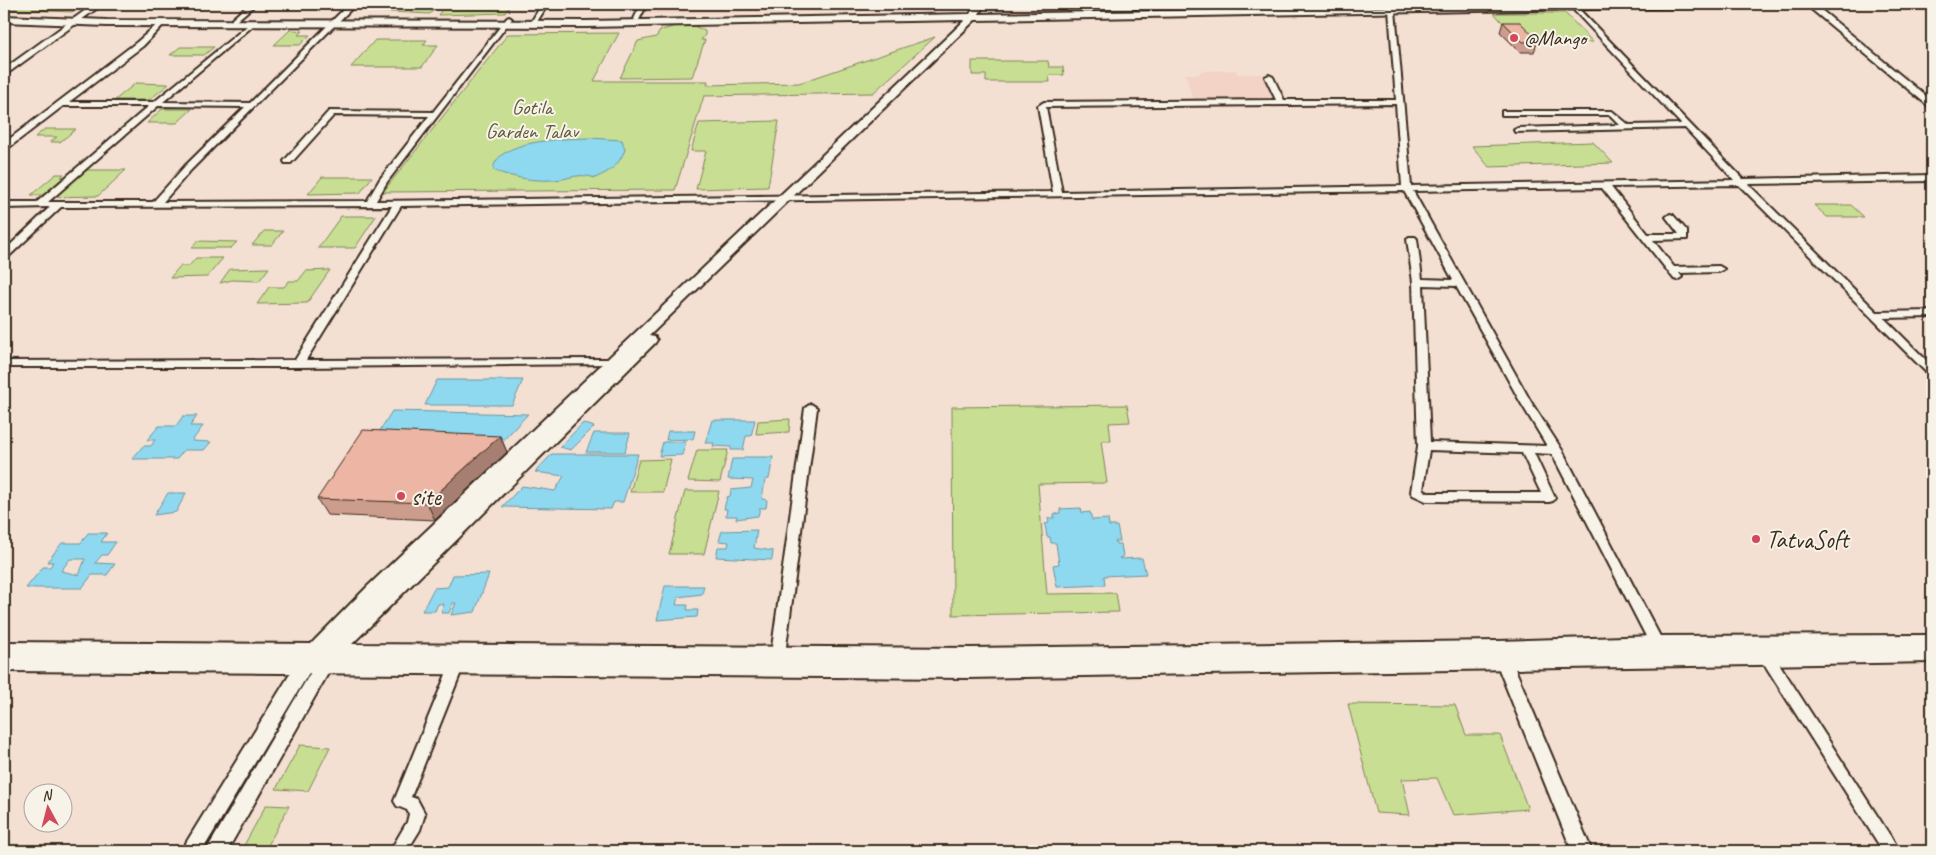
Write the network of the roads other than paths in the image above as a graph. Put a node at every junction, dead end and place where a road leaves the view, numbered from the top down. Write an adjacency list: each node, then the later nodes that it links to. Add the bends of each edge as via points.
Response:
1 (99, 4): 19 (street)
2 (253, 4): 20 (street)
3 (353, 4): 21 (street)
4 (545, 4): 23 (street)
5 (644, 4): 18 (street)
6 (1444, 4): 13 (main road)
7 (1705, 4): 10 (main road)
8 (1809, 4): 35 (street)
9 (1820, 4): 29 (street)
10 (1572, 5): 12 (main road); 39 (street)
11 (1139, 6): 13 (main road); 14 (main road)
12 (1473, 6): 13 (main road)
13 (1390, 7): 14 (main road); 30 (street)
14 (984, 12): 16 (main road); 18 (main road); 26 (main road); 50 (main road)
15 (4, 14): 19 (main road)
16 (937, 18): 23 (main road); 26 (main road, via 950,23)
17 (4, 19): 19 (main road)
18 (637, 19): 23 (main road)
19 (79, 20): 20 (main road); 24 (main road); 27 (street)
20 (234, 20): 21 (main road)
21 (336, 21): 22 (main road); 25 (main road); 34 (street)
22 (507, 22): 23 (main road); 38 (street)
23 (534, 22)
24 (162, 23): 25 (main road); 31 (street)
25 (252, 24): 32 (street)
26 (958, 31): 50 (main road)
27 (4, 73)
28 (1269, 77): 33 (street)
29 (1932, 97)
30 (1400, 102): 33 (street); 48 (street)
31 (62, 104): 32 (street); 43 (street)
32 (156, 104): 34 (street); 53 (street)
33 (1282, 104): 49 (street, via 1042,106)
34 (252, 105): 55 (street)
35 (1932, 106)
36 (1505, 113): 37 (street)
37 (1547, 113): 40 (street, via 1612,114); 41 (street)
38 (436, 114): 44 (street, via 332,113); 52 (street)
39 (1688, 126): 40 (street); 46 (street)
40 (1626, 127): 41 (street)
41 (1562, 129): 42 (street)
42 (1518, 130)
43 (4, 147)
44 (288, 161)
45 (1932, 178): 46 (street)
46 (1741, 182): 47 (street); 65 (street)
47 (1604, 185): 48 (street); 58 (street)
48 (1407, 189): 49 (street); 63 (street)
49 (1058, 194): 50 (street)
50 (790, 197): 51 (street); 66 (main road); 80 (main road)
51 (398, 203): 52 (street); 68 (street)
52 (369, 204): 55 (street)
53 (39, 205): 54 (street); 56 (street)
54 (58, 205): 55 (street); 60 (street)
55 (155, 205)
56 (4, 206)
57 (1670, 217): 58 (street, via 1684,237)
58 (1646, 237): 61 (street, via 1675,273)
59 (1412, 239): 62 (street)
60 (4, 256)
61 (1719, 269)
62 (1418, 282): 63 (street); 71 (street)
63 (1460, 283): 73 (street, via 1526,403)
64 (1932, 314): 65 (street)
65 (1874, 315): 69 (street)
66 (612, 362): 68 (street); 80 (main road)
67 (4, 364): 68 (street)
68 (298, 364)
69 (1932, 372)
70 (811, 408): 81 (street)
71 (1424, 446): 72 (street); 72 (street, via 1417,492 1426,497 1549,498)
72 (1526, 449): 73 (street)
73 (1556, 450): 75 (street)
74 (1932, 643): 75 (main road)
75 (1657, 644): 78 (main road)
76 (4, 650): 80 (main road)
77 (1932, 654): 79 (main road)
78 (1501, 655): 79 (main road); 81 (main road, via 968,670); 88 (street)
79 (1766, 655): 89 (street)
80 (324, 656): 81 (main road); 83 (main road); 84 (main road); 86 (street)
81 (777, 662): 84 (main road)
82 (4, 663): 83 (main road)
83 (304, 666): 85 (street)
84 (456, 667): 87 (street, via 402,801 412,804 417,814)
85 (191, 851)
86 (216, 851)
87 (398, 851)
88 (1582, 851)
89 (1892, 851)

